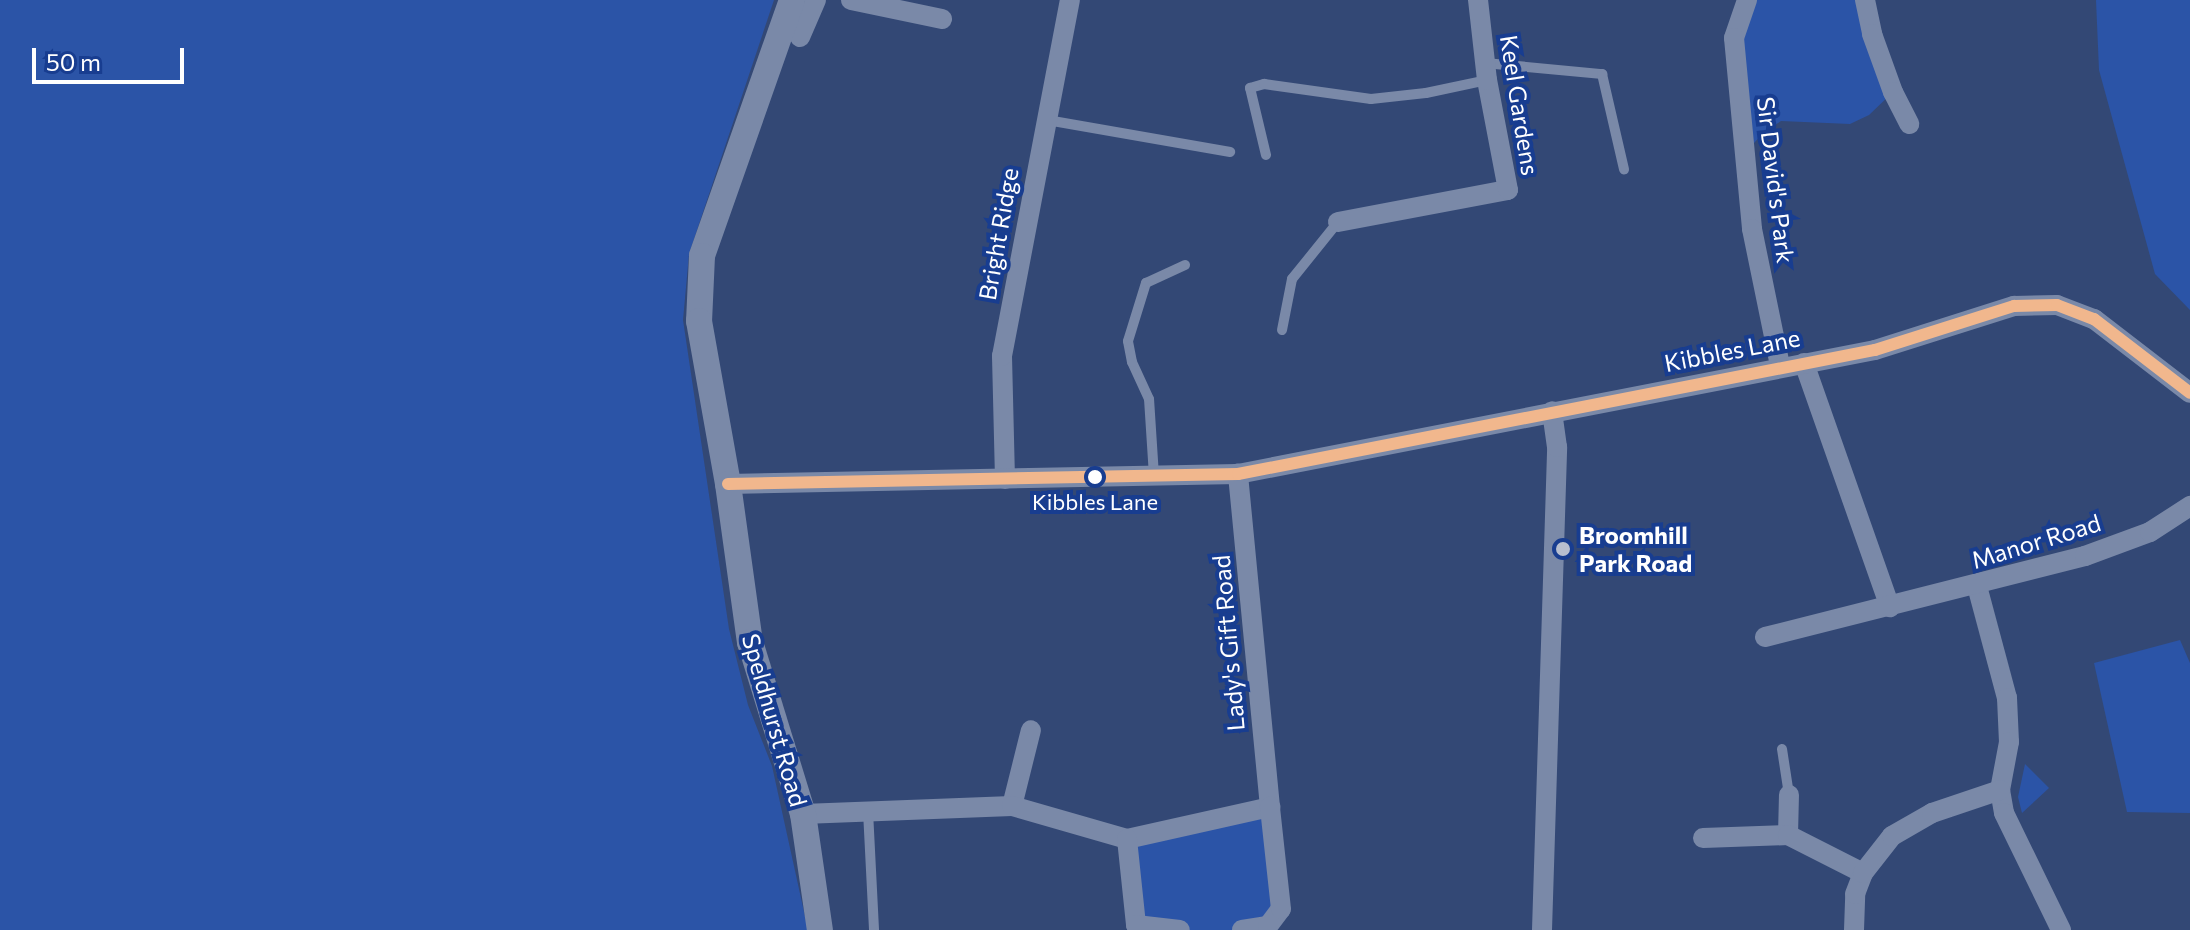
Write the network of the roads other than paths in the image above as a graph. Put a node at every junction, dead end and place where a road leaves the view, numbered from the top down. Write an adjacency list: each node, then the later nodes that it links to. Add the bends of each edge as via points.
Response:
1 (792, 0): 26 (street, Speldhurst Road, via 702,256 699,321)
2 (816, 0): 9 (street)
3 (851, 0): 8 (street)
4 (1070, 0): 11 (street, Bright Ridge)
5 (1478, 0): 10 (street, Keel Gardens)
6 (1747, 0): 20 (street, Sir David's Park, via 1734,38 1735,52 1752,229)
7 (1865, 0): 12 (street, via 1887,78)
8 (942, 19)
9 (800, 37)
10 (1486, 72): 14 (lane, via 1426,93 1371,99 1264,84 1250,88); 15 (lane, via 1602,74); 16 (street, Keel Gardens, via 1508,190)
11 (1046, 120): 13 (lane); 25 (street, Bright Ridge, via 1002,356)
12 (1909, 124)
13 (1230, 152)
14 (1266, 155)
15 (1624, 169)
16 (1338, 222): 18 (lane, via 1292,279)
17 (1185, 265): 24 (lane, via 1146,283 1128,341 1149,399)
18 (1282, 330)
19 (1804, 363): 20 (street, Kibbles Lane); 21 (street, Kibbles Lane, via 1875,350 2014,306 2057,305 2094,319); 29 (street)
20 (1780, 366): 22 (street, Kibbles Lane)
21 (2190, 393)
22 (1552, 411): 23 (street, Kibbles Lane); 47 (street, via 1557,447)
23 (1238, 474): 24 (street, Kibbles Lane); 36 (street, Lady's Gift Road)
24 (1154, 476): 25 (street, Kibbles Lane)
25 (1005, 479): 26 (street, Kibbles Lane)
26 (728, 484): 38 (street, Speldhurst Road, via 750,642)
27 (2190, 506): 28 (street, Manor Road, via 2150,532)
28 (1977, 586): 29 (street, Manor Road); 33 (street, via 2007,698 2009,742)
29 (1890, 607): 30 (street, Manor Road)
30 (1765, 637)
31 (1031, 730): 35 (street)
32 (1782, 749): 34 (lane)
33 (2000, 790): 42 (street, via 1932,813 1892,836); 49 (street, via 2010,830)
34 (1789, 795): 39 (street)
35 (1012, 806): 37 (street); 41 (street)
36 (1270, 807): 41 (street); 46 (street, Lady's Gift Road, via 1281,909 1268,926)
37 (868, 811): 38 (street); 44 (lane)
38 (803, 814): 43 (street, Speldhurst Road)
39 (1788, 835): 40 (street); 42 (street)
40 (1703, 838)
41 (1127, 839): 45 (street, via 1136,925)
42 (1863, 873): 48 (street, via 1855,894)
43 (820, 930)
44 (874, 930)
45 (1180, 930)
46 (1242, 930)
47 (1542, 930)
48 (1854, 930)
49 (2061, 930)

